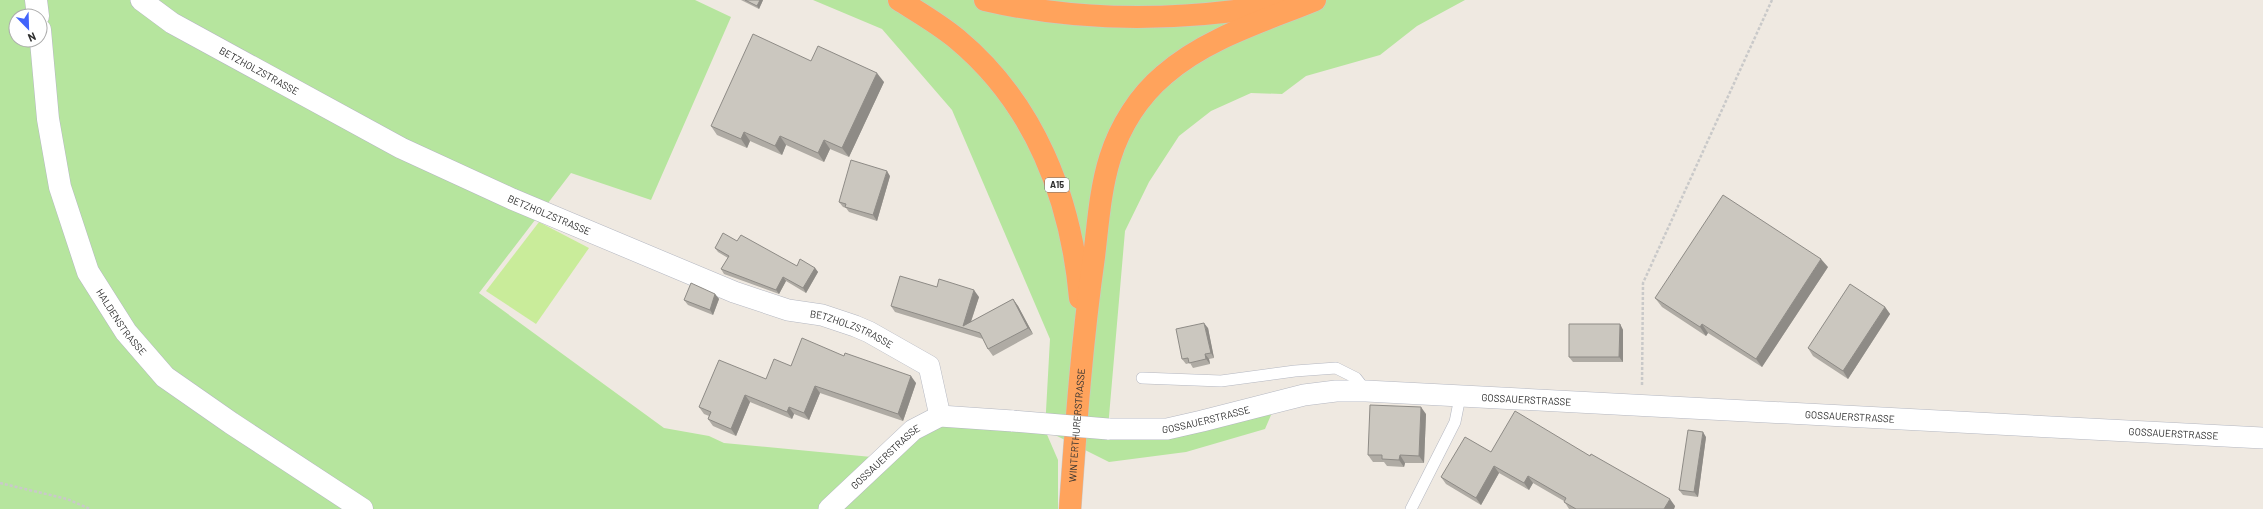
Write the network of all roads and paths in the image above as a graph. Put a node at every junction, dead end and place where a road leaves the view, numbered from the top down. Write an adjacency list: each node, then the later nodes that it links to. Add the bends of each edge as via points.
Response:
1 (141, 0): 13 (street, BETZHOLZSTRASSE, via 178,26 394,144 505,196 734,292 788,310 822,315 870,332 929,366)
2 (899, 0): 8 (highway, A15, via 942,28 972,52 1016,105 1043,152 1059,190 1075,254)
3 (985, 0): 4 (highway, via 1070,13 1147,18 1223,13)
4 (1297, 0)
5 (1315, 0): 8 (highway, A15, via 1246,28 1192,54 1158,81 1138,103 1124,124 1110,159 1102,191)
6 (1772, 0): 12 (path, via 1643,283)
7 (42, 48): 17 (street, HALDENSTRASSE, via 48,119 60,187 88,272 126,332 165,377)
8 (1082, 341): 19 (highway, WINTERTHURERSTRASSE / A15)
9 (1142, 378): 10 (lane, via 1221,381 1336,368 1356,378)
10 (1366, 391): 11 (street, GOSSAUERSTRASSE); 13 (street, GOSSAUERSTRASSE, bridge, via 1304,395 1167,428 1108,429)
11 (1460, 397): 12 (street, GOSSAUERSTRASSE); 20 (lane, via 1455,422)
12 (1642, 406): 14 (street, GOSSAUERSTRASSE)
13 (940, 416): 18 (street, GOSSAUERSTRASSE, via 913,430)
14 (2263, 438)
15 (0, 483): 16 (path, via 67,499)
16 (90, 509)
17 (362, 509)
18 (829, 509)
19 (1070, 509)
20 (1411, 509)

